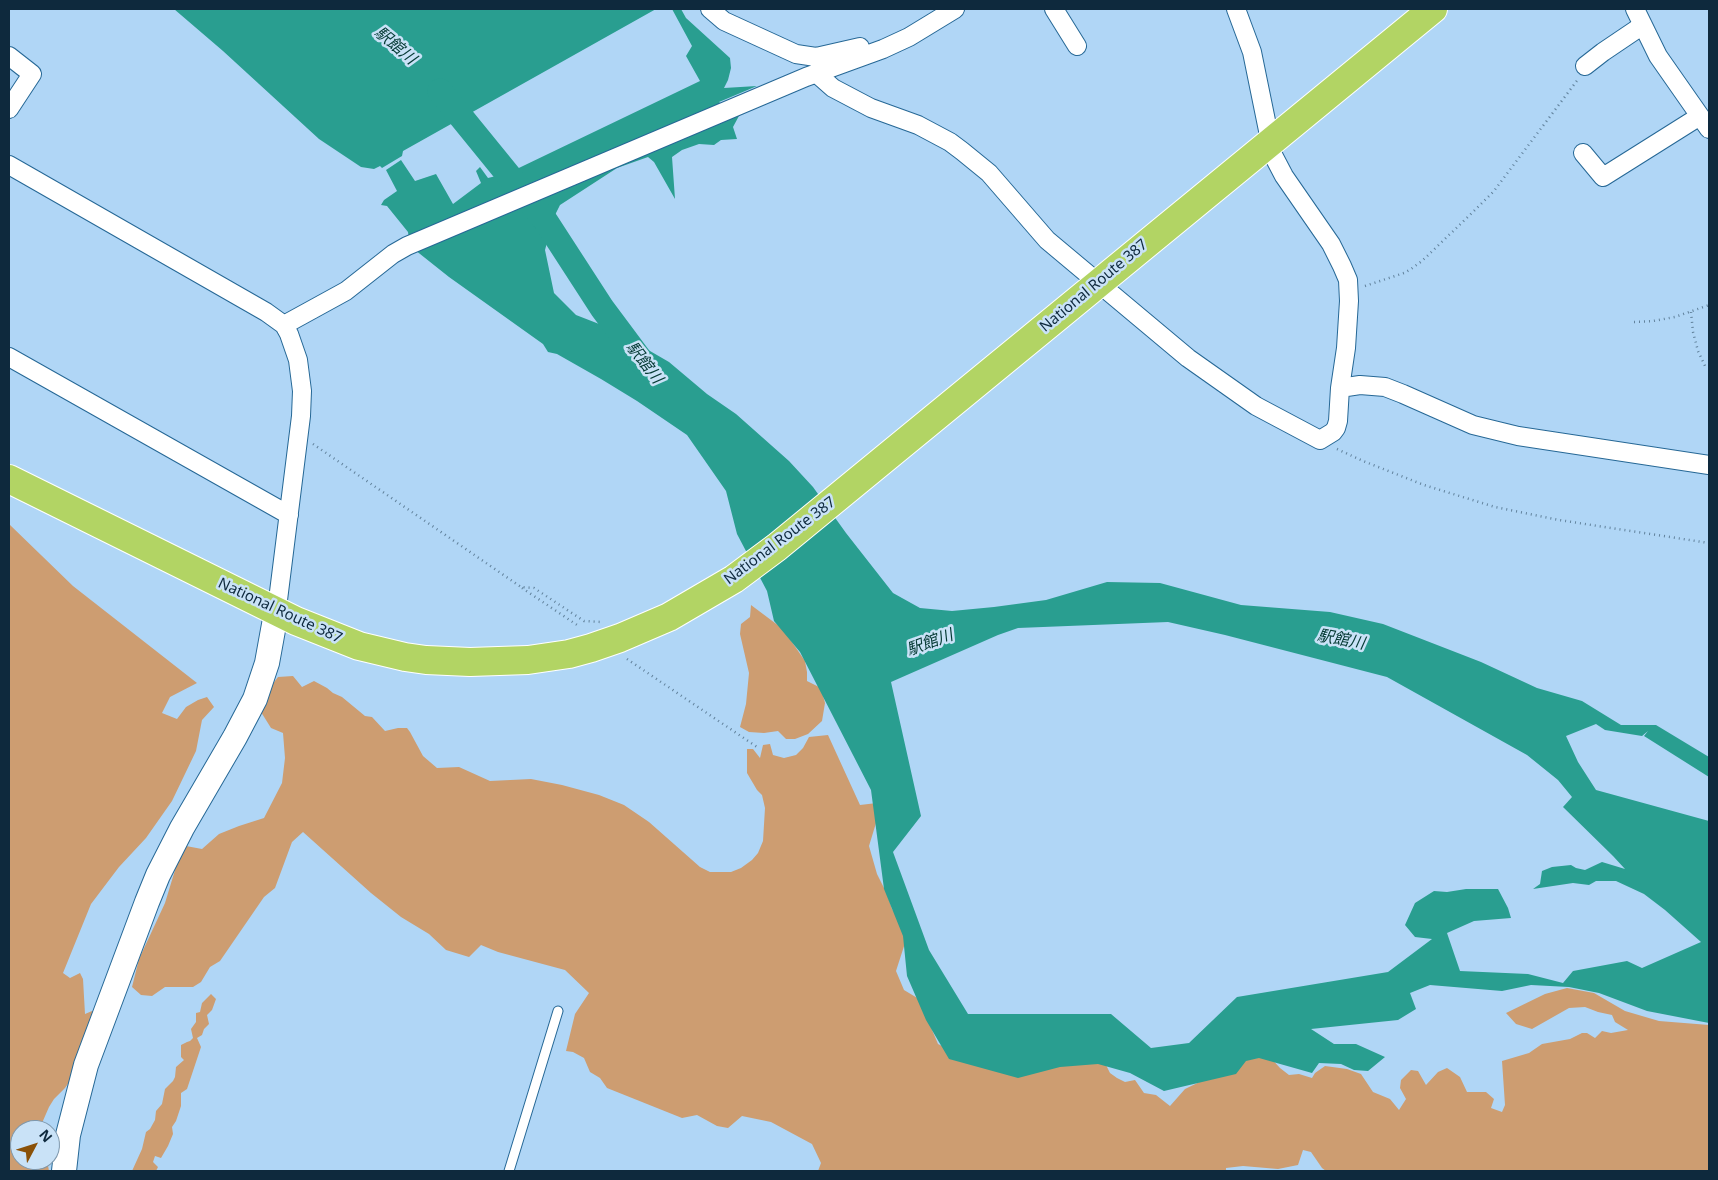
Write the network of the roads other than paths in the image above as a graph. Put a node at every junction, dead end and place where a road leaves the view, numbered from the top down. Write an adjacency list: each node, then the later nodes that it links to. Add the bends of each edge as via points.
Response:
1 (710, 9): 8 (street, via 733,25 785,50 808,56)
2 (955, 9): 8 (street)
3 (1054, 9): 9 (street)
4 (1236, 9): 15 (street, via 1252,52)
5 (1433, 9): 15 (highway, National Route 387)
6 (1635, 9): 7 (street)
7 (1643, 25): 11 (street); 14 (street, via 1658,56)
8 (907, 38): 12 (street)
9 (1077, 46)
10 (9, 56): 13 (street, via 32,74)
11 (1585, 66)
12 (811, 75): 18 (street, via 870,108 918,125 950,142 989,172 1047,240); 19 (street, via 407,246 346,291)
13 (9, 110)
14 (1705, 122): 16 (street, via 1602,177)
15 (1270, 141): 18 (highway, National Route 387); 21 (street, via 1284,176 1325,234 1346,274 1349,300)
16 (1583, 153)
17 (9, 165): 19 (street)
18 (1095, 285): 21 (street, via 1208,374 1256,406 1320,440 1336,428); 25 (highway, National Route 387, via 806,524 734,579 669,617 620,638 569,654 519,661 462,662 406,657 359,646)
19 (284, 325): 24 (street, via 294,348 302,391)
20 (9, 357): 24 (street)
21 (1340, 388): 22 (street, via 1360,385 1385,388 1473,425 1518,436)
22 (1709, 466)
23 (9, 479): 25 (highway, National Route 387)
24 (289, 515): 25 (street)
25 (277, 610): 27 (street, via 267,663 255,699 182,828 147,902 86,1065 68,1135)
26 (558, 1012): 28 (lane)
27 (64, 1171)
28 (509, 1171)

